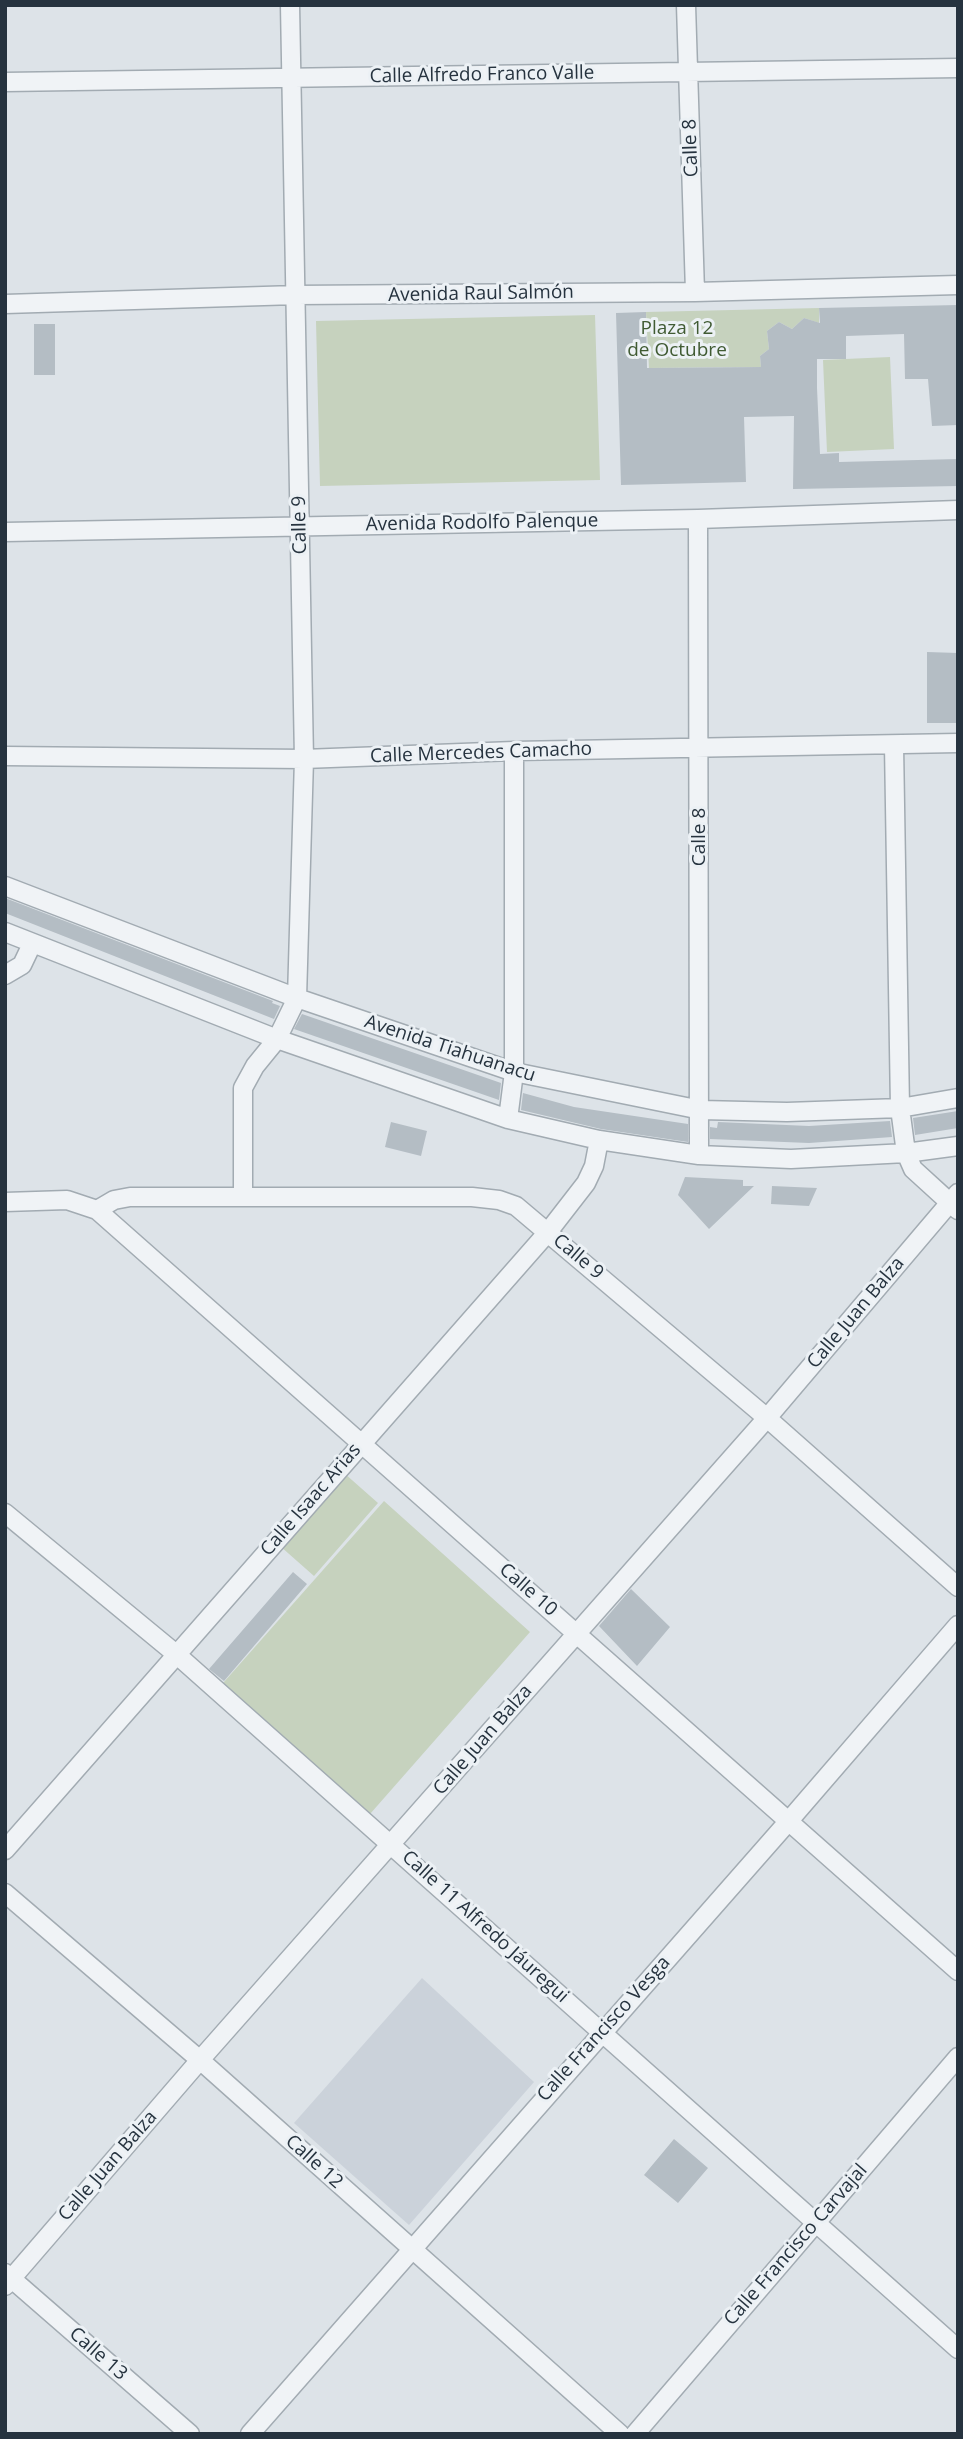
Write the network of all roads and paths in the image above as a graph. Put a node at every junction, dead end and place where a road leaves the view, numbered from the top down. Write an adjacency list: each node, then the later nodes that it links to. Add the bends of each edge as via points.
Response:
1 (290, 5): 5 (street, Calle 9)
2 (686, 5): 4 (street, Calle 8)
3 (958, 68): 4 (street, Calle Alfredo Franco Valle)
4 (688, 72): 5 (street, Calle Alfredo Franco Valle); 8 (street, Calle 8)
5 (292, 78): 6 (street, Calle Alfredo Franco Valle); 9 (street, Calle 9)
6 (5, 82)
7 (958, 285): 8 (street, Avenida Raul Salmón)
8 (695, 292): 9 (street, Avenida Raul Salmón)
9 (296, 295): 10 (street, Avenida Raul Salmón); 13 (street, Calle 9)
10 (5, 304)
11 (958, 510): 12 (street, Avenida Rodolfo Palenque)
12 (698, 519): 13 (street, Avenida Rodolfo Palenque); 17 (street, Calle 8)
13 (300, 526): 14 (street, Avenida Rodolfo Palenque); 20 (street, Calle 9)
14 (5, 532)
15 (958, 743): 16 (street, Calle Mercedes Camacho)
16 (894, 745): 17 (street, Calle Mercedes Camacho); 29 (street)
17 (699, 747): 18 (street, Calle Mercedes Camacho); 30 (street, Calle 8)
18 (514, 751): 20 (street, Calle Mercedes Camacho); 27 (street)
19 (5, 756): 20 (street, Calle Mercedes Camacho)
20 (304, 759): 25 (street, Calle 9)
21 (5, 886): 25 (street, Avenida Tiahuanacu)
22 (5, 932): 23 (street)
23 (32, 944): 24 (street, via 22,965); 26 (street)
24 (5, 975)
25 (297, 998): 26 (street, Calle 9); 27 (street, Avenida Tiahuanacu)
26 (277, 1039): 31 (street); 36 (street, Calle 9, via 243,1088)
27 (514, 1072): 30 (street, Avenida Tiahuanacu); 31 (street)
28 (958, 1098): 29 (street, Avenida Tiahuanacu)
29 (900, 1108): 30 (street, Avenida Tiahuanacu); 34 (street)
30 (701, 1110): 35 (street, Calle 8)
31 (508, 1119): 32 (street)
32 (598, 1140): 35 (street); 40 (street, Calle Isaac Arias, via 586,1182)
33 (958, 1146): 34 (street)
34 (906, 1153): 35 (street, via 791,1159); 38 (street, via 914,1169)
35 (699, 1155)
36 (243, 1197): 39 (street, Calle 9, via 130,1197); 40 (street, Calle 9, via 499,1200 516,1206)
37 (5, 1202): 39 (street, via 67,1200)
38 (955, 1202): 41 (street, Calle Juan Balza)
39 (97, 1210): 42 (street, Calle 10)
40 (548, 1232): 41 (street, Calle 9); 42 (street, Calle Isaac Arias)
41 (767, 1418): 44 (street, Calle 9); 46 (street, Calle Juan Balza)
42 (360, 1445): 46 (street, Calle 10); 47 (street, Calle Isaac Arias)
43 (5, 1513): 47 (street, Calle 11 Alfredo Jáuregui)
44 (958, 1587)
45 (958, 1625): 48 (street, Calle Francisco Vesga)
46 (577, 1633): 48 (street, Calle 10); 49 (street, Calle Juan Balza)
47 (176, 1654): 49 (street, Calle 11 Alfredo Jáuregui); 50 (street, Calle Isaac Arias)
48 (788, 1823): 52 (street, Calle 10); 53 (street, Calle Francisco Vesga)
49 (392, 1844): 53 (street, Calle 11 Alfredo Jáuregui); 55 (street, Calle Juan Balza)
50 (5, 1850)
51 (5, 1893): 55 (street, Calle 12)
52 (958, 1971)
53 (601, 2032): 56 (street, Calle 11 Alfredo Jáuregui); 57 (street, Calle Francisco Vesga)
54 (958, 2057): 56 (street, Calle Francisco Carvajal)
55 (200, 2060): 57 (street, Calle 12); 58 (street, Calle Juan Balza)
56 (816, 2222): 59 (street, Calle 11 Alfredo Jáuregui); 63 (street, Calle Francisco Carvajal)
57 (410, 2248): 61 (street, Calle Francisco Vesga); 62 (street, Calle 12)
58 (7, 2279): 60 (street, Calle 13)
59 (958, 2349)
60 (190, 2434)
61 (250, 2434)
62 (620, 2434)
63 (635, 2434)

